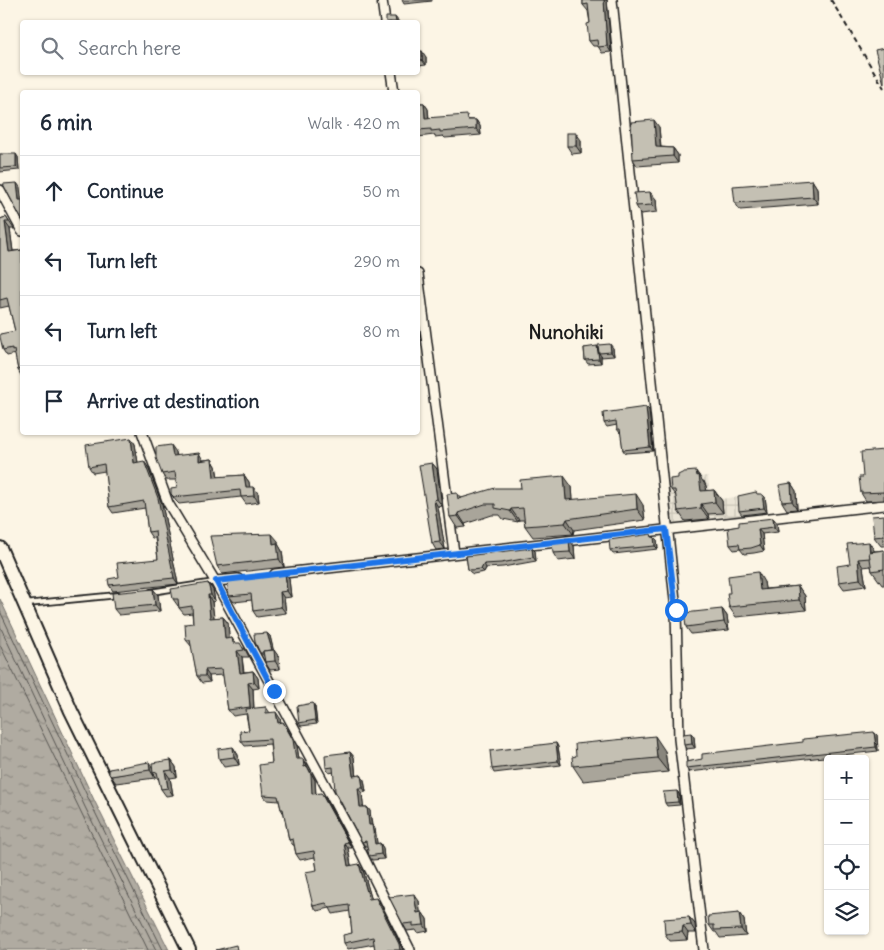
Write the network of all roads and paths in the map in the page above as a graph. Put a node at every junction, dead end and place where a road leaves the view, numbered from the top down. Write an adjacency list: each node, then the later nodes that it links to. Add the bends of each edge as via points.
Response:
1 (382, 0): 4 (street)
2 (612, 0): 13 (street)
3 (831, 0): 6 (path)
4 (384, 20)
5 (391, 75): 7 (street)
6 (884, 88)
7 (394, 90)
8 (0, 190): 9 (street)
9 (20, 227)
10 (420, 290): 15 (street)
11 (143, 435): 18 (street, via 168,503)
12 (884, 505): 13 (street)
13 (666, 529): 15 (street); 24 (street, via 676,610 679,739)
14 (0, 548): 21 (street)
15 (454, 553): 16 (street)
16 (263, 576)
17 (244, 578): 18 (street)
18 (216, 581): 19 (lane); 23 (street)
19 (140, 593)
20 (121, 595): 21 (lane)
21 (25, 604): 22 (street, via 85,741)
22 (189, 950)
23 (410, 950)
24 (704, 950)

